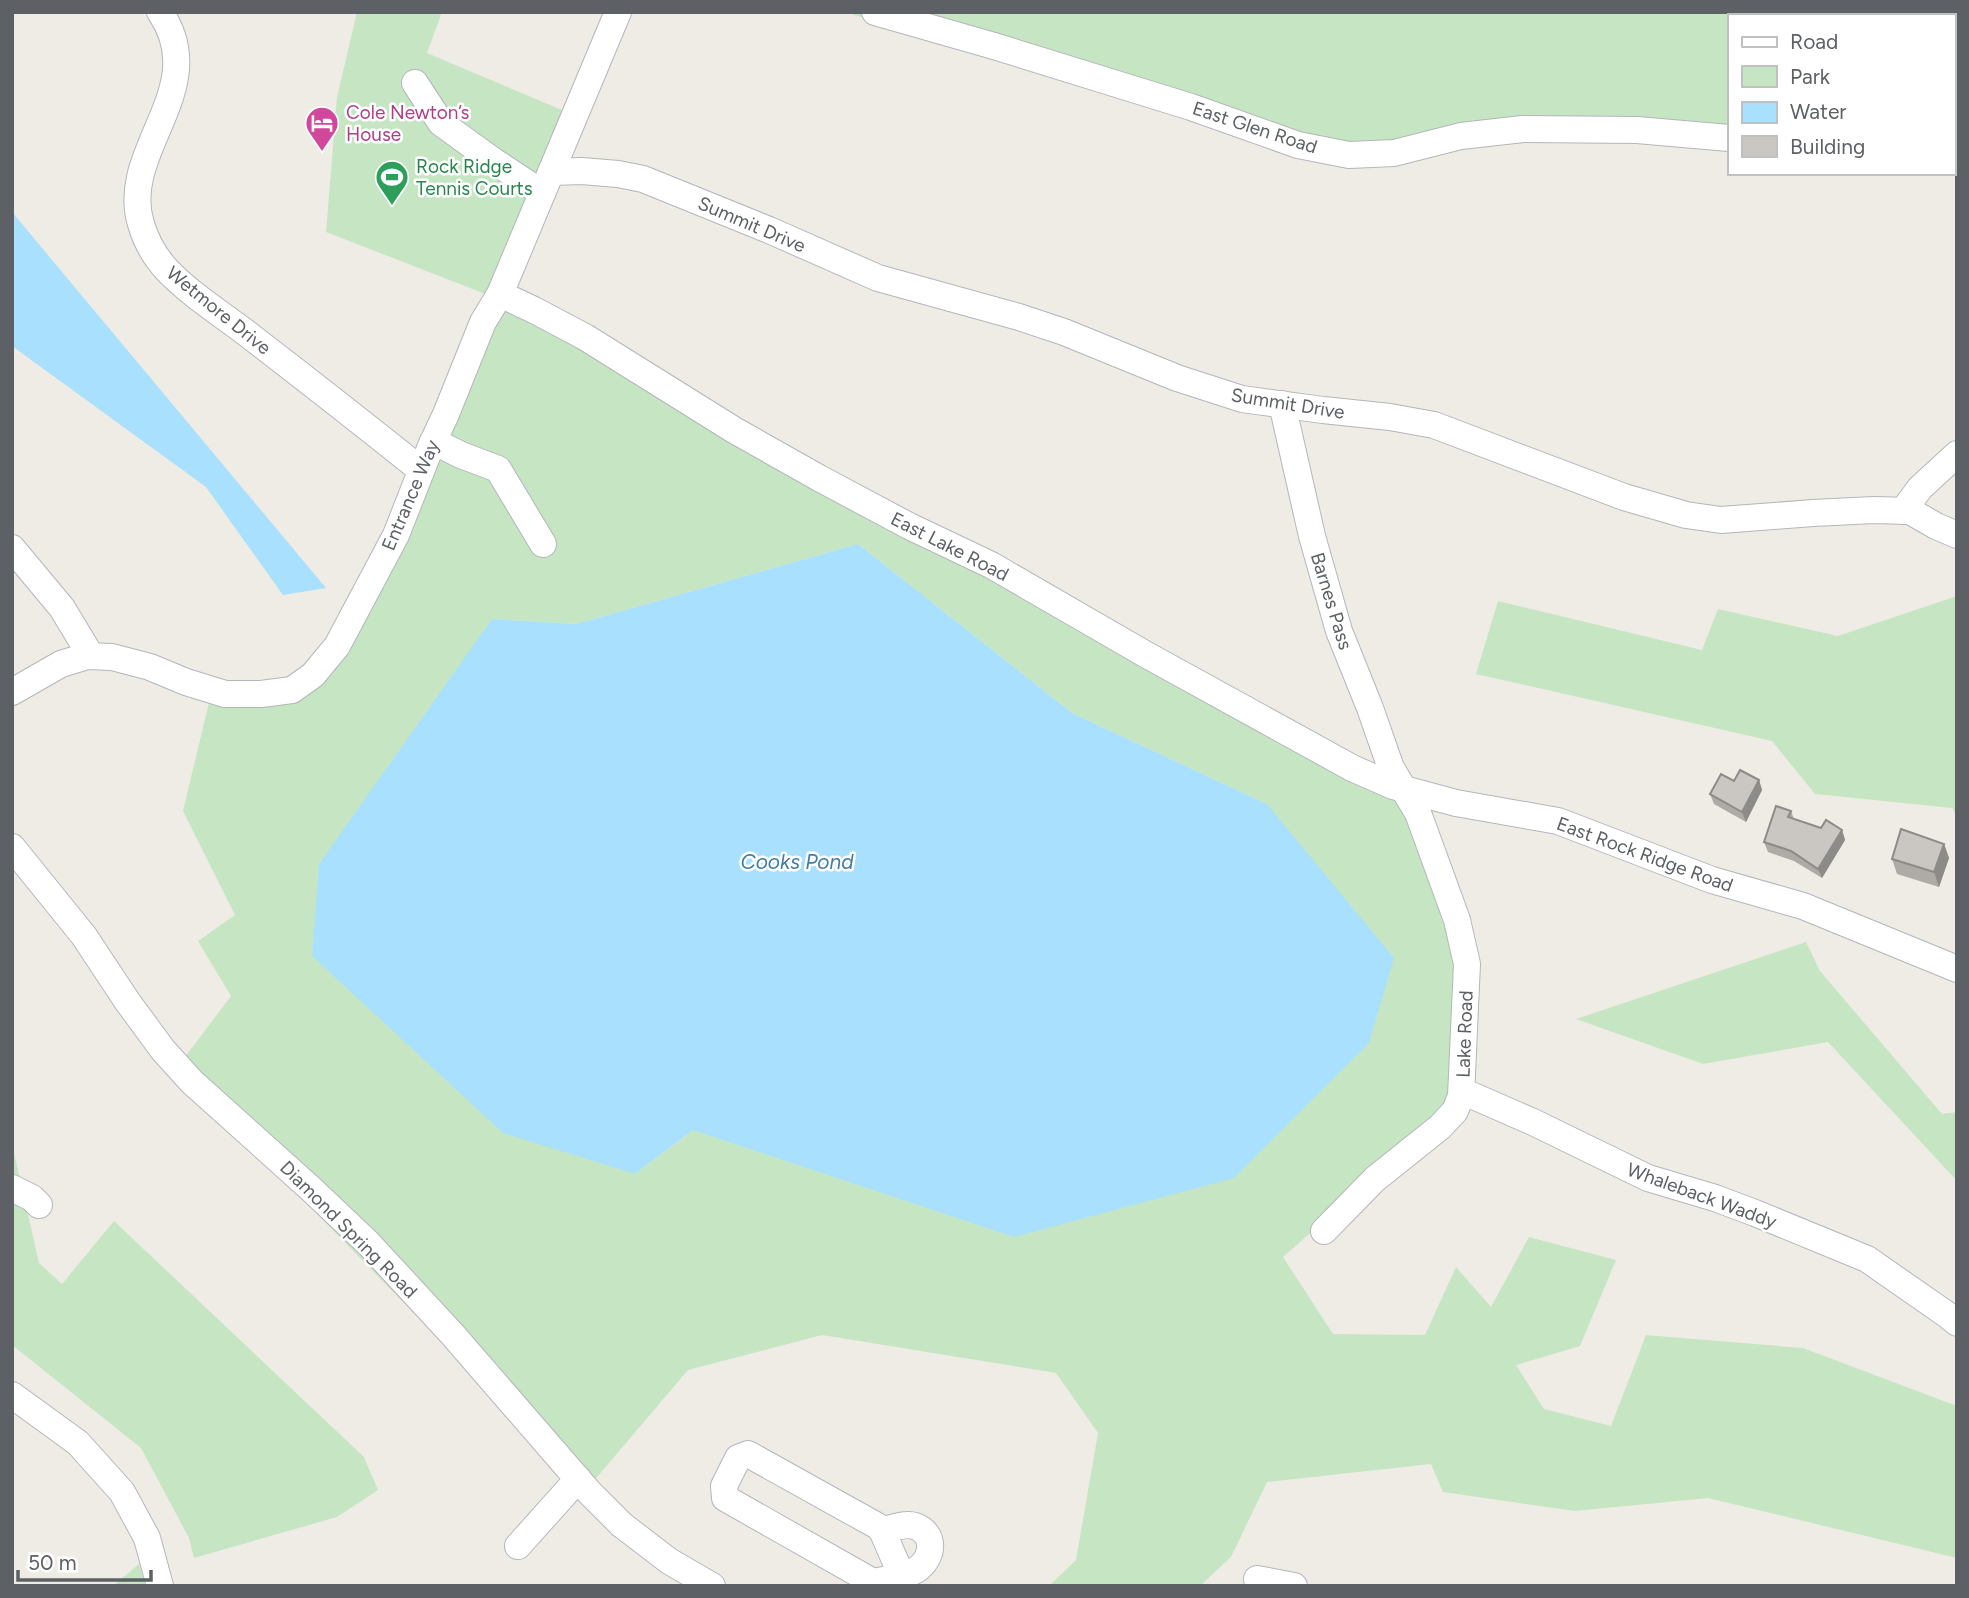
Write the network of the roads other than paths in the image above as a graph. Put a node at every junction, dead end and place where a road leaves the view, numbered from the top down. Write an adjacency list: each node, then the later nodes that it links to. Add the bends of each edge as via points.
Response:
1 (160, 12): 11 (street, Wetmore Drive, via 177,55 175,83 142,169 137,195 140,222 150,247 194,294)
2 (618, 12): 6 (street, Entrance Way)
3 (875, 12): 5 (street, East Glen Road, via 1191,107 1298,145 1349,155 1394,153 1461,136 1522,129 1637,130)
4 (415, 83): 6 (street, via 441,123 495,162)
5 (1728, 138)
6 (547, 183): 7 (street, Entrance Way); 8 (street, Summit Drive, via 582,171 643,179 878,278 1019,317 1242,399)
7 (500, 294): 9 (street, Entrance Way, via 483,322); 18 (street, East Lake Road, via 585,337 819,478 991,565 1352,768)
8 (1282, 404): 12 (street, Summit Drive, via 1434,425 1624,497 1686,515 1721,520); 18 (street, Barnes Pass, via 1339,631 1391,768)
9 (433, 441): 11 (street, Entrance Way); 14 (street, via 498,469)
10 (1957, 454): 12 (street)
11 (421, 470): 16 (street, Entrance Way, via 396,535 337,646 313,675 292,690 225,694 150,667)
12 (1903, 511): 13 (street, Summit Drive)
13 (1957, 535)
14 (543, 544)
15 (12, 548): 16 (street, via 62,608)
16 (91, 656): 17 (street, Entrance Way, via 61,664)
17 (12, 692)
18 (1404, 789): 20 (street, East Rock Ridge Road, via 1558,821 1712,880 1803,906); 21 (street, Lake Road, via 1442,875 1467,964)
19 (12, 847): 27 (street, Diamond Spring Road, via 192,1082 368,1243)
20 (1957, 969)
21 (1462, 1091): 24 (street, Lake Road, via 1455,1111 1440,1127 1375,1179); 25 (street, Whaleback Waddy, via 1648,1178 1715,1198 1867,1259)
22 (12, 1188): 23 (street)
23 (39, 1205)
24 (1324, 1231)
25 (1957, 1323)
26 (12, 1395): 32 (street, via 78,1443 122,1492 147,1538)
27 (578, 1479): 29 (street); 33 (street, Diamond Spring Road, via 622,1525 668,1561)
28 (882, 1531): 31 (street, via 897,1565); 31 (street, via 914,1526 926,1532 931,1545 928,1560); 31 (street, via 748,1454 738,1458 724,1486 725,1498)
29 (518, 1546)
30 (1257, 1579): 34 (street)
31 (885, 1583)
32 (160, 1586)
33 (712, 1586)
34 (1294, 1586)

